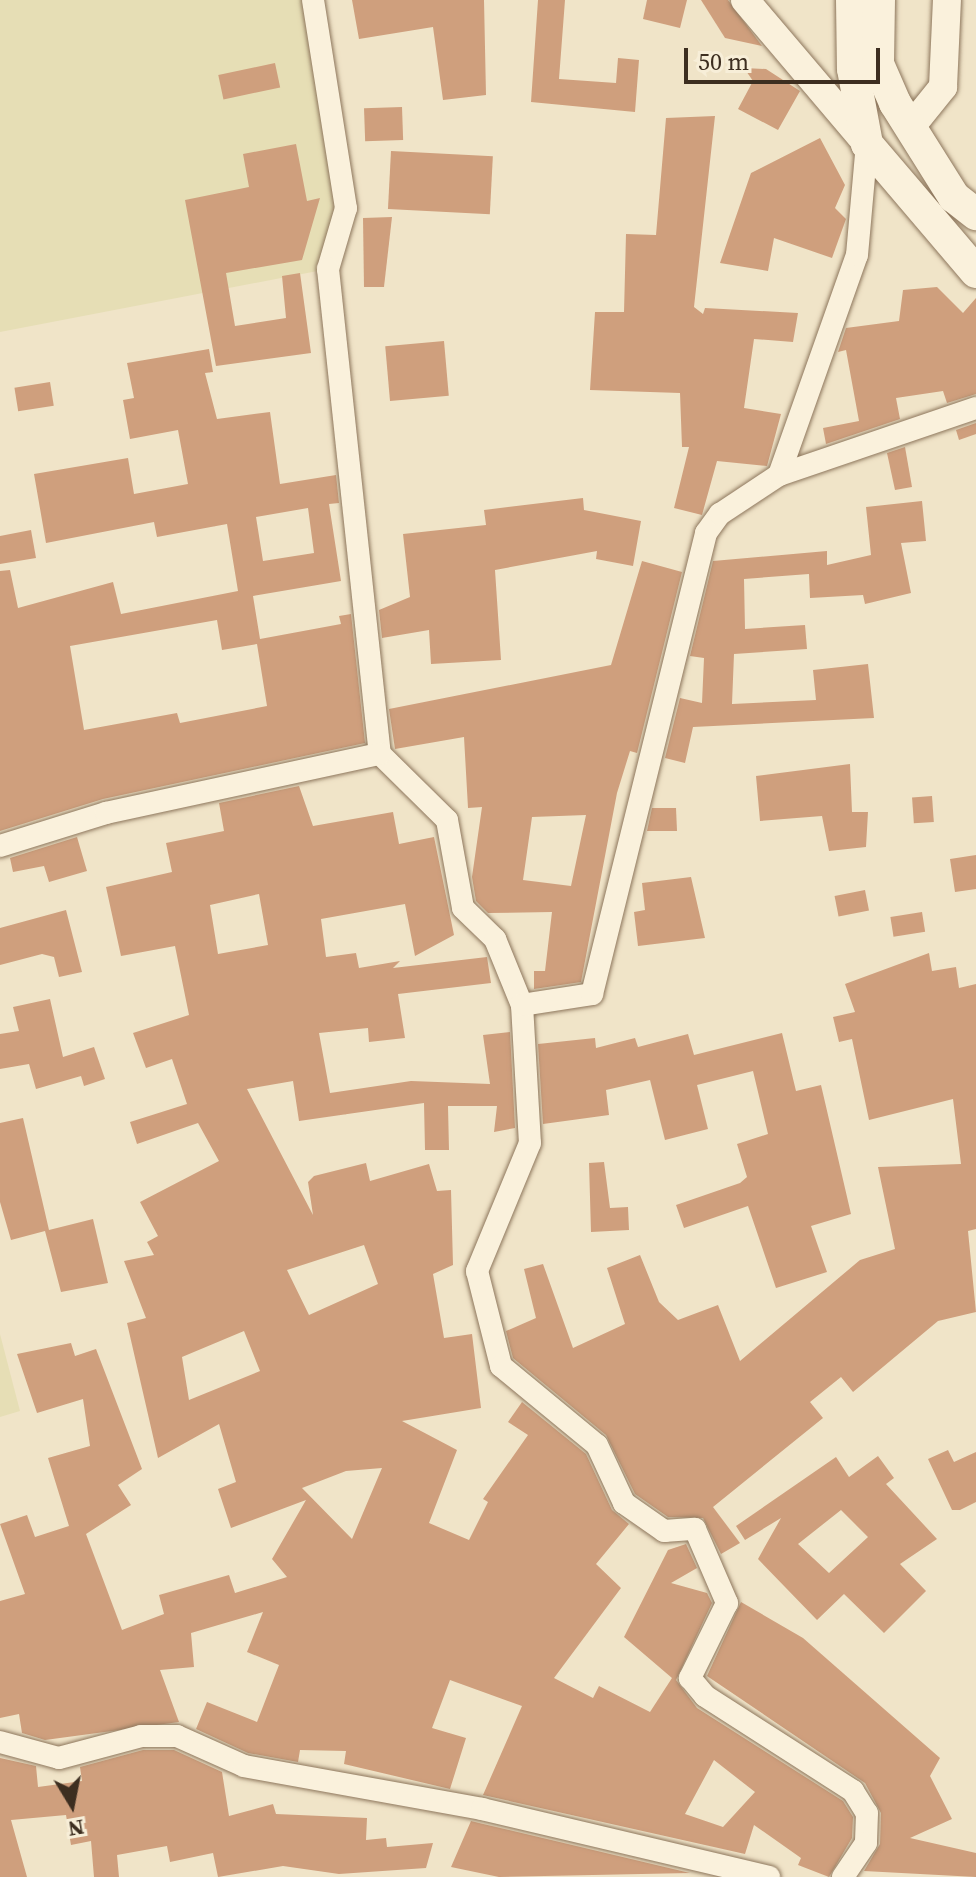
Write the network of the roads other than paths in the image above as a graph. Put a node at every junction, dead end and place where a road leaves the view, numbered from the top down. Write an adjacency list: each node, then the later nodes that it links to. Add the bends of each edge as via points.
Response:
1 (313, 0): 12 (street, via 346,208 328,269)
2 (745, 0): 7 (street)
3 (852, 0): 7 (main road, via 853,69)
4 (879, 0): 6 (main road, via 878,64)
5 (947, 0): 6 (street, via 943,87)
6 (910, 128): 8 (main road, via 954,197)
7 (867, 144): 9 (main road); 11 (street, via 857,255)
8 (976, 214)
9 (976, 272)
10 (976, 408): 11 (street)
11 (779, 475): 14 (street, via 720,514 706,533 592,994)
12 (380, 754): 13 (street, via 106,813); 14 (street, via 447,820 463,908 495,939)
13 (0, 846)
14 (522, 1005): 17 (street, via 530,1143 477,1271 501,1366 597,1445 624,1503 664,1531 695,1529 727,1603 690,1678 705,1696 853,1791 867,1813 866,1843)
15 (0, 1742): 16 (street, via 59,1758 141,1736 177,1736 244,1766 482,1809)
16 (769, 1877)
17 (843, 1877)

